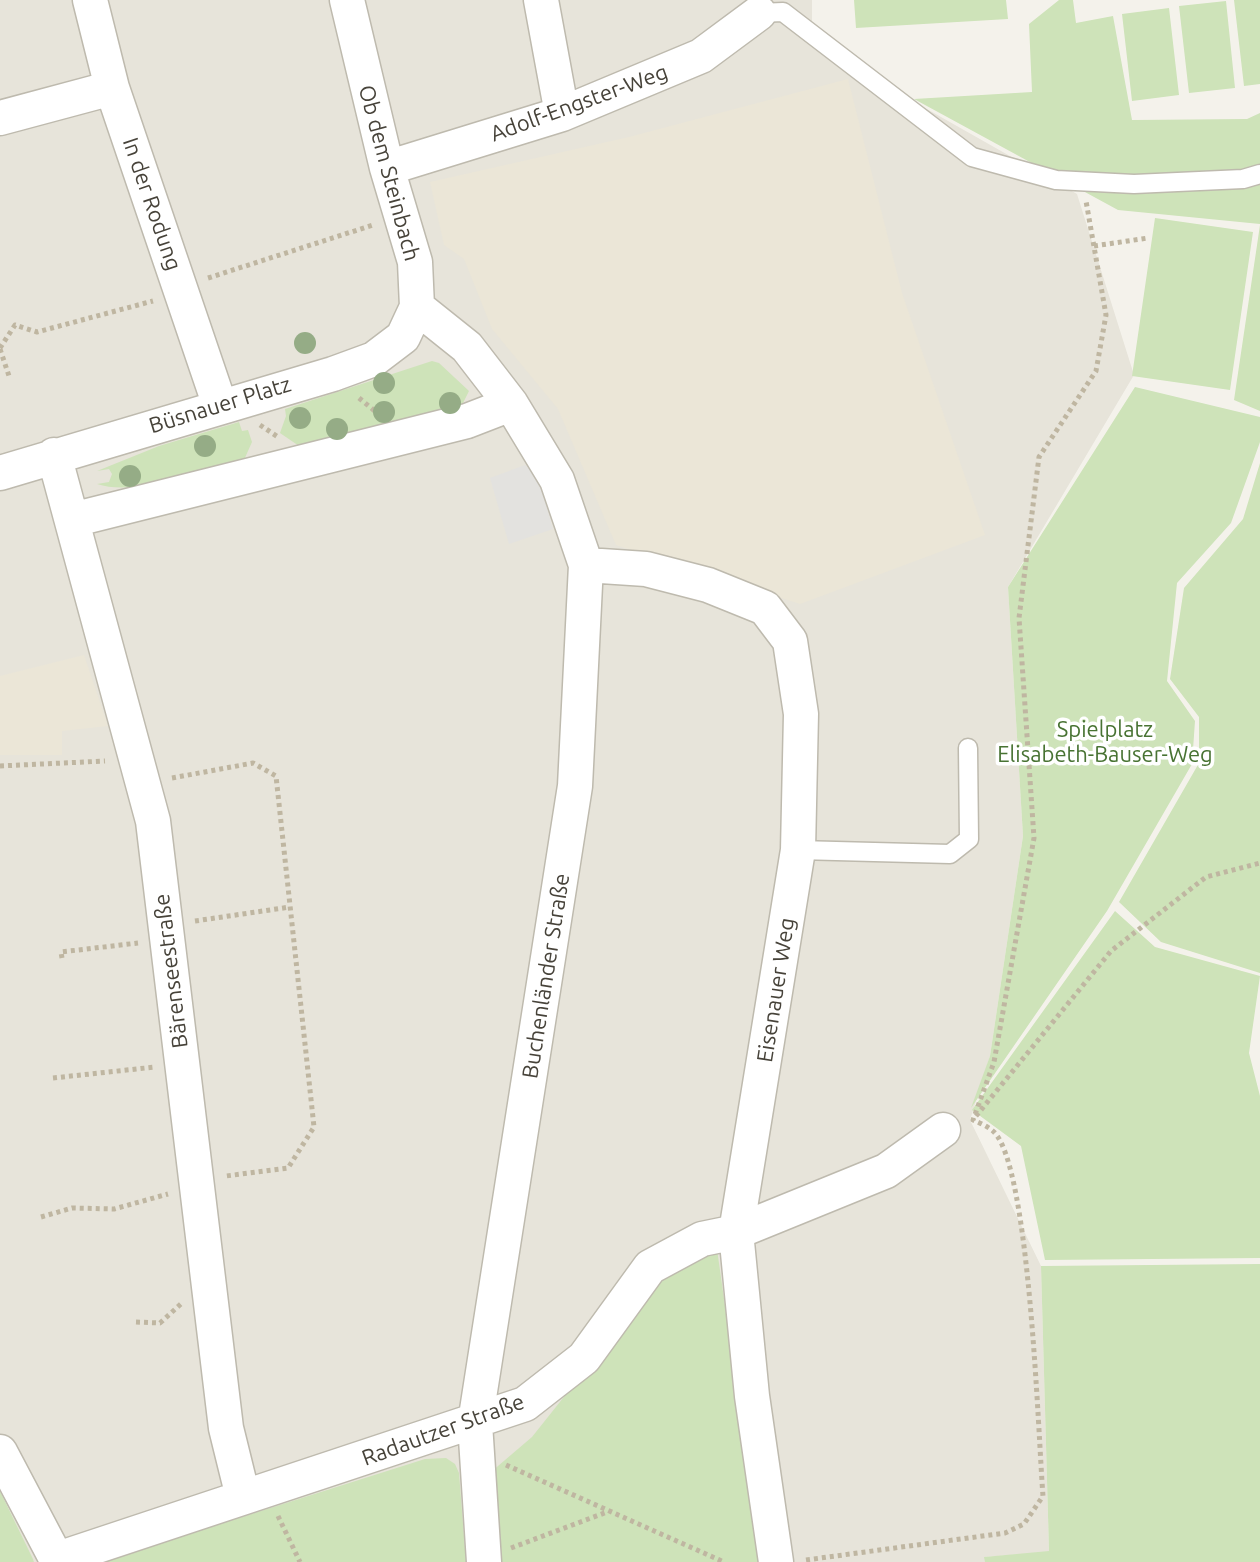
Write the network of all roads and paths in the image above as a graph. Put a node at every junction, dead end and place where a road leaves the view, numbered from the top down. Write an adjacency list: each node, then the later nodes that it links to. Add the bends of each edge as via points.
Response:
1 (90, 0): 5 (street, In der Rodung)
2 (347, 0): 8 (street, Ob dem Steinbach)
3 (541, 0): 6 (street)
4 (760, 7): 6 (street, Adolf-Engster-Weg, via 701,56); 10 (lane, via 783,12 972,157 1056,180)
5 (112, 88): 7 (street); 14 (street, In der Rodung)
6 (562, 114): 8 (street, Adolf-Engster-Weg)
7 (0, 118)
8 (387, 168): 11 (street, Ob dem Steinbach)
9 (1260, 174): 10 (lane, via 1134,184)
10 (1082, 181): 13 (path)
11 (401, 216): 14 (path); 15 (street, Ob dem Steinbach, via 415,262)
12 (1148, 238): 13 (path)
13 (1094, 246): 38 (path, via 1106,315 1096,371 1039,457 1019,618 1034,838 994,1062)
14 (181, 289): 16 (path, via 108,315 37,332 15,325); 19 (street, In der Rodung)
15 (417, 307): 17 (street, Büsnauer Platz, via 403,337 374,359); 20 (street, via 467,347)
16 (0, 349): 18 (path)
17 (333, 374): 19 (street, Büsnauer Platz); 21 (path, via 374,411)
18 (9, 376)
19 (236, 401): 22 (street, Büsnauer Platz); 23 (path, via 262,429 286,441)
20 (511, 404): 21 (street, via 467,421); 26 (street, Buchenländer Straße, via 557,480)
21 (416, 431): 23 (street)
22 (54, 455): 24 (street, Büsnauer Platz); 25 (street, Bärenseestraße)
23 (300, 460): 25 (street)
24 (0, 473)
25 (72, 520): 30 (street, Bärenseestraße)
26 (586, 565): 31 (street, Eisenauer Weg, via 646,569 708,585 765,608 790,641 801,714); 44 (street, Buchenländer Straße, via 575,786)
27 (968, 748): 31 (lane, via 969,839 950,854)
28 (107, 761): 29 (path)
29 (0, 766)
30 (143, 783): 33 (path, via 253,763 276,776); 34 (street, Bärenseestraße, via 153,821)
31 (798, 850): 41 (street, Eisenauer Weg)
32 (1260, 863): 38 (path, via 1206,877 1111,951)
33 (290, 907): 34 (path); 39 (path, via 314,1127 288,1168)
34 (160, 933): 35 (path, via 61,952); 39 (street, Bärenseestraße)
35 (62, 958)
36 (169, 1065): 37 (path)
37 (53, 1078)
38 (958, 1125): 41 (street, Radautzer Straße, via 886,1171); 53 (path, via 995,1133 1010,1163 1021,1215 1043,1496 1024,1524 1005,1533)
39 (185, 1187): 40 (path, via 114,1209 72,1208); 46 (street, Bärenseestraße, via 226,1428)
40 (41, 1217)
41 (736, 1232): 44 (street, Radautzer Straße, via 702,1239 650,1267 584,1358); 52 (street, Eisenauer Weg)
42 (189, 1300): 43 (path, via 160,1323)
43 (136, 1322)
44 (476, 1437): 46 (street, Radautzer Straße); 47 (path); 48 (street, Buchenländer Straße)
45 (0, 1452): 49 (street)
46 (254, 1493): 49 (street, Radautzer Straße); 50 (path)
47 (607, 1512): 48 (path); 51 (path)
48 (484, 1560)
49 (58, 1561)
50 (300, 1562)
51 (724, 1562)
52 (776, 1562)
53 (793, 1562)

